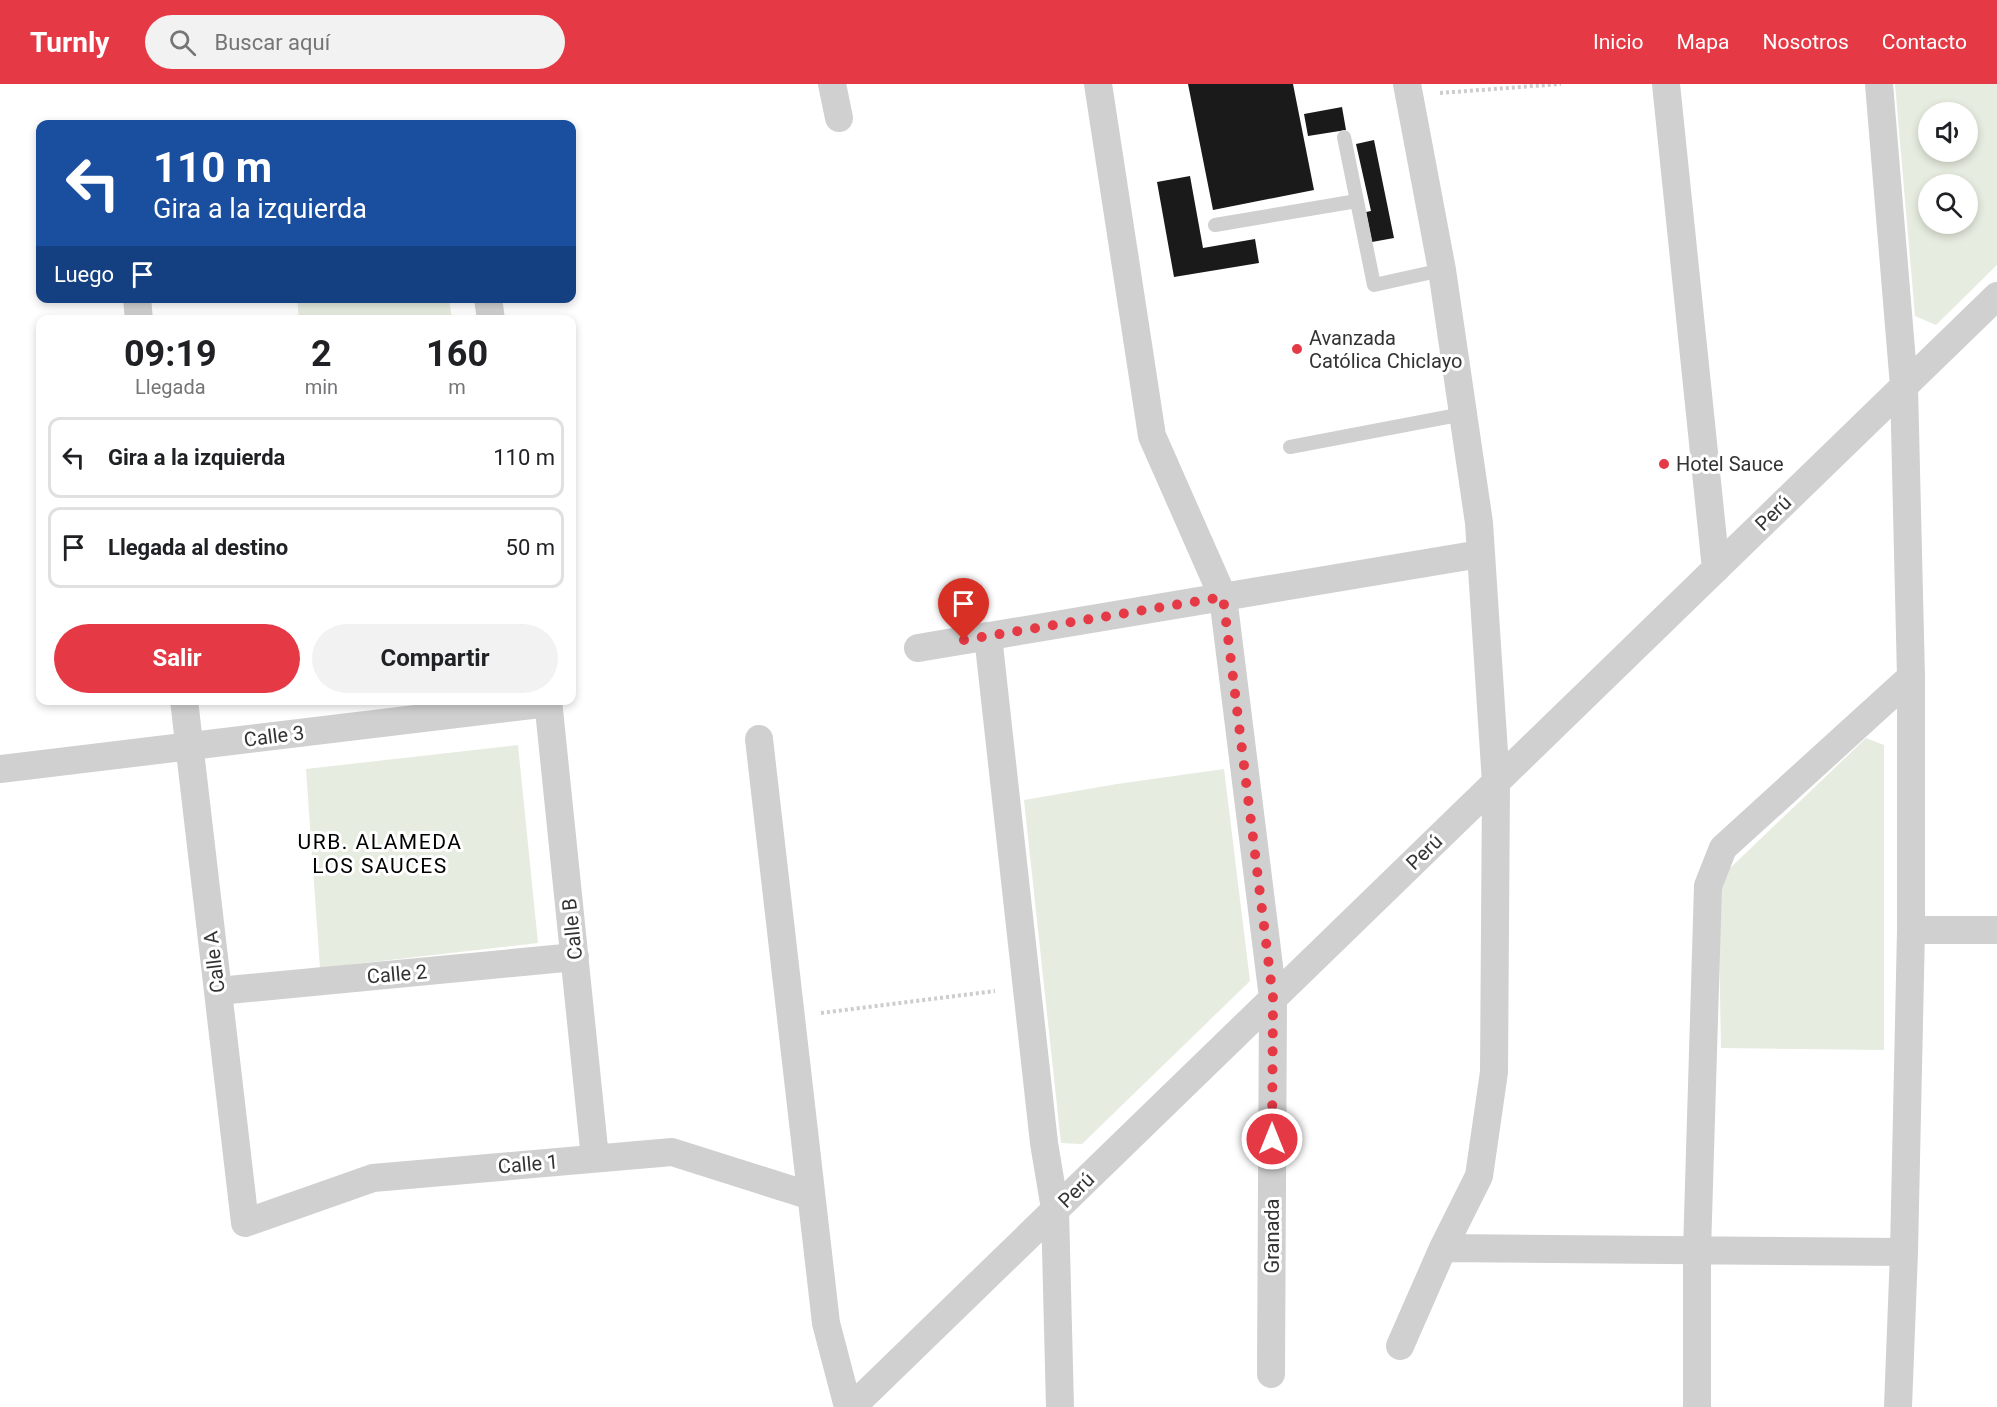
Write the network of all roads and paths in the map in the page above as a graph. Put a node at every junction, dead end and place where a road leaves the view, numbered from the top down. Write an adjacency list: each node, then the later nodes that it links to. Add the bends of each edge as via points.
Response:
1 (832, 84): 7 (street)
2 (1098, 84): 18 (street, Granada, via 1152,436)
3 (1561, 84): 6 (path)
4 (1666, 84): 17 (street)
5 (1879, 84): 13 (street)
6 (1408, 90): 11 (street)
7 (839, 118)
8 (1344, 137): 9 (lane)
9 (1357, 201): 10 (lane); 11 (lane, via 1374,285)
10 (1215, 225)
11 (1442, 270): 14 (street)
12 (1997, 296): 13 (street, Perú)
13 (1904, 386): 17 (street, Perú); 21 (street)
14 (1463, 414): 15 (lane); 16 (street)
15 (1290, 447)
16 (1480, 554): 18 (street); 28 (street)
17 (1716, 569): 28 (street, Perú)
18 (1223, 597): 19 (street); 34 (street, Granada)
19 (988, 636): 20 (street); 32 (street)
20 (918, 648)
21 (1911, 677): 29 (street); 41 (street, via 1723,848 1708,886)
22 (185, 705): 26 (street, Calle A)
23 (518, 705): 26 (street, Calle 3)
24 (549, 705): 31 (street, Calle B)
25 (759, 739): 35 (street)
26 (189, 747): 27 (street, Calle 3); 33 (street, Calle A)
27 (0, 769)
28 (1496, 783): 34 (street, Perú); 40 (street, via 1494,1072 1479,1176)
29 (1911, 930): 30 (street); 42 (street)
30 (1997, 930)
31 (575, 957): 33 (street, Calle 2); 36 (street, Calle B)
32 (1027, 987): 35 (path); 38 (street)
33 (218, 991): 39 (street, Calle A)
34 (1273, 998): 38 (street, Perú); 44 (street, Granada)
35 (791, 1017): 37 (street)
36 (595, 1158): 37 (street, Calle 1, via 672,1152); 39 (street, Calle 1, via 373,1178)
37 (812, 1196): 45 (street, via 826,1323)
38 (1055, 1209): 45 (street, Perú); 46 (street)
39 (245, 1223)
40 (1443, 1248): 41 (street); 43 (street)
41 (1697, 1251): 42 (street); 47 (street)
42 (1904, 1252): 48 (street)
43 (1400, 1346)
44 (1271, 1374)
45 (850, 1407)
46 (1060, 1407)
47 (1697, 1407)
48 (1898, 1407)

